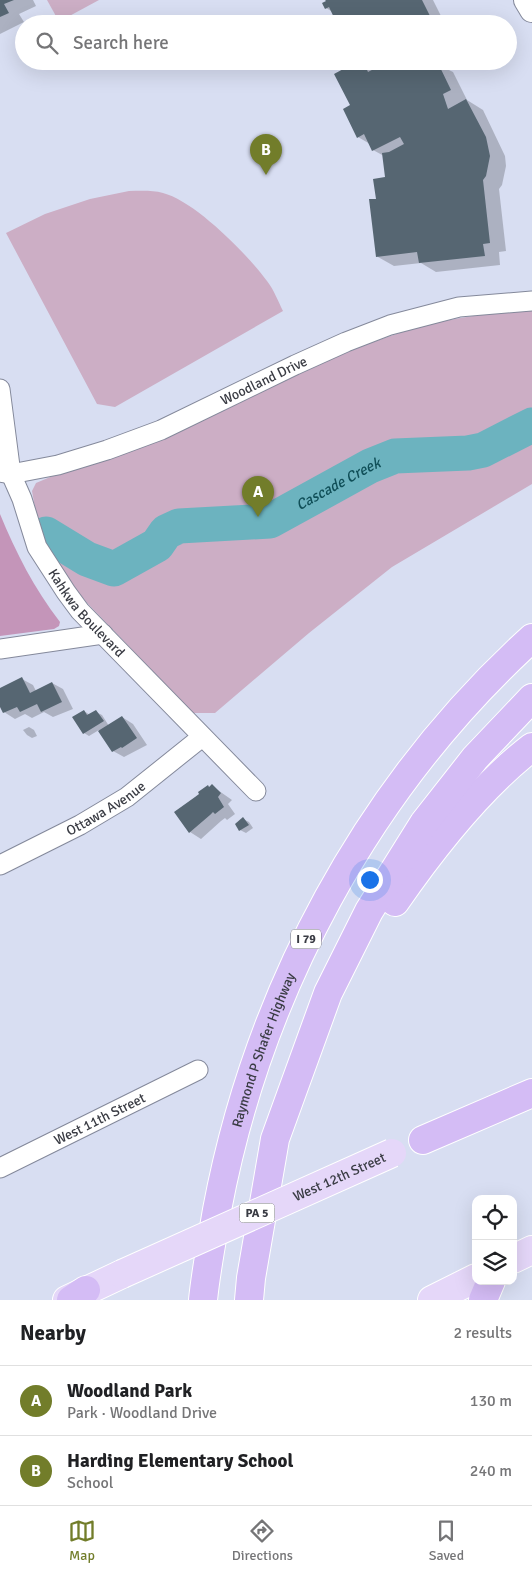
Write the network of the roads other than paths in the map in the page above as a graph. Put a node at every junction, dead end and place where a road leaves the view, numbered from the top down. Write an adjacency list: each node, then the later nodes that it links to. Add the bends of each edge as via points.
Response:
1 (526, 0): 2 (street)
2 (532, 10)
3 (532, 301): 5 (street, Woodland Drive, via 459,307 390,325 295,365 161,430 44,468)
4 (0, 389): 5 (street, Kahkwa Boulevard)
5 (5, 473): 6 (street, Kahkwa Boulevard, via 22,499 38,547 80,611)
6 (103, 634): 8 (street); 10 (street, Kahkwa Boulevard)
7 (532, 638): 25 (highway, Raymond P Shafer Highway / I 79, via 467,703 392,794 321,909 293,966 243,1099 223,1177)
8 (0, 649)
9 (532, 698): 15 (highway, via 475,758 424,823 369,911 328,993)
10 (202, 738): 12 (street, Kahkwa Boulevard); 13 (street, Ottawa Avenue, via 127,797)
11 (532, 747): 15 (highway, via 466,811 408,883 366,947)
12 (256, 791)
13 (0, 865)
14 (198, 1070): 19 (street, West 11th Street)
15 (292, 1090): 26 (highway, via 274,1139)
16 (532, 1093): 18 (highway)
17 (532, 1101): 18 (main road, West 12th Street / PA 5)
18 (423, 1140): 24 (main road, West 12th Street / PA 5, bridge)
19 (0, 1168)
20 (532, 1250): 21 (main road)
21 (517, 1257)
22 (472, 1280): 27 (main road)
23 (489, 1285): 28 (highway)
24 (75, 1297)
25 (203, 1300)
26 (249, 1300)
27 (432, 1300)
28 (483, 1300)

